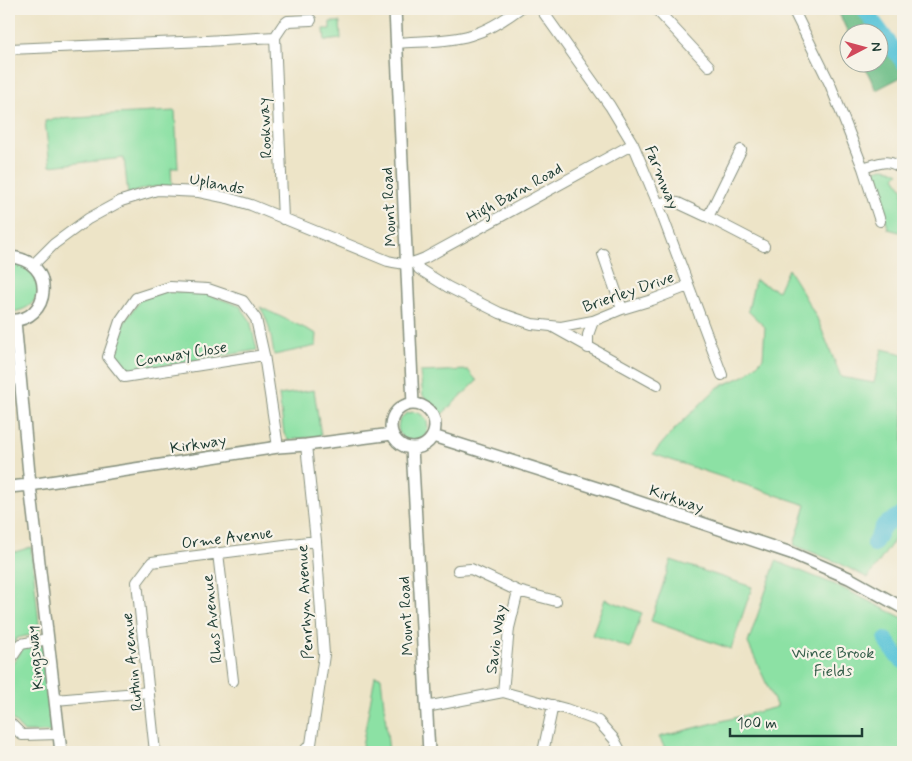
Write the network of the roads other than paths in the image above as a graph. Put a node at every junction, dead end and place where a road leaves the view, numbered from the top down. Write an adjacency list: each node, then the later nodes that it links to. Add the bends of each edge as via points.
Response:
1 (395, 9): 8 (street, Mount Road)
2 (519, 9): 8 (street, via 488,29 470,36)
3 (541, 9): 11 (street, Farmway)
4 (656, 9): 10 (street)
5 (793, 9): 13 (street, via 830,84)
6 (311, 20): 7 (street, via 288,21)
7 (275, 37): 9 (street); 17 (street, Rookway)
8 (397, 42): 22 (street, Mount Road)
9 (9, 49)
10 (709, 66)
11 (633, 144): 15 (street, Farmway); 22 (street, High Barn Road)
12 (742, 150): 16 (street)
13 (863, 168): 14 (street, via 890,161); 18 (street)
14 (903, 170)
15 (658, 204): 16 (street, via 678,203); 24 (street, Farmway)
16 (708, 217): 19 (street)
17 (283, 219): 22 (street, Uplands, via 388,260); 23 (street, Uplands, via 228,198 199,192 157,190 121,201 88,219 54,244)
18 (880, 220)
19 (764, 246)
20 (602, 254): 25 (street)
21 (9, 257): 23 (street, via 22,258)
22 (412, 263): 28 (street, Brierley Drive, via 448,287 500,313 532,324); 33 (street, Mount Road)
23 (33, 265): 26 (street, Kingsway, via 40,273 43,297 28,316)
24 (688, 286): 25 (street, Brierley Drive); 31 (street, Farmway)
25 (622, 309): 27 (street, Brierley Drive)
26 (12, 320): 39 (street, Kingsway)
27 (593, 321): 28 (street, Brierley Drive); 29 (street, via 588,334)
28 (551, 326): 29 (street)
29 (588, 348): 32 (street)
30 (264, 355): 30 (street, Conway Close, via 256,319 243,301 208,290 170,287 136,298 120,322 108,357 124,377); 37 (street, Conway Close)
31 (722, 375)
32 (657, 385)
33 (413, 404): 34 (street, via 396,412 392,419); 35 (street, via 421,405 433,416 436,423)
34 (392, 434): 36 (street, Kirkway); 38 (street, via 398,442)
35 (433, 436): 38 (street, via 429,442); 47 (street, Kirkway, via 790,553 849,578)
36 (306, 445): 37 (street, Kirkway); 41 (street, Penrhyn Avenue)
37 (278, 447): 39 (street, Kirkway)
38 (412, 448): 55 (street, Mount Road)
39 (30, 485): 40 (street, Kirkway); 48 (street, Kingsway)
40 (9, 487)
41 (316, 540): 42 (street, Orme Avenue); 60 (street, Penrhyn Avenue, via 324,655 311,744)
42 (218, 553): 44 (street, Orme Avenue, via 152,562); 50 (street, Rhos Avenue)
43 (458, 570): 45 (street, Savio Way, via 470,564)
44 (146, 571): 51 (street, Ruthin Avenue, via 137,582)
45 (518, 591): 46 (street, Savio Way); 52 (street, Savio Way, via 509,628)
46 (556, 601)
47 (903, 608)
48 (48, 639): 49 (street, via 21,644); 53 (street, Kingsway)
49 (9, 662)
50 (233, 681)
51 (149, 692): 53 (street); 59 (street, Ruthin Avenue)
52 (503, 692): 54 (street); 55 (street)
53 (55, 700): 57 (street, Kingsway)
54 (553, 705): 62 (street); 63 (street, via 598,721)
55 (426, 707): 61 (street, Mount Road)
56 (9, 722): 57 (street, via 22,735)
57 (59, 734): 58 (street, Kingsway)
58 (61, 752)
59 (155, 752)
60 (302, 752)
61 (429, 752)
62 (543, 752)
63 (621, 752)

